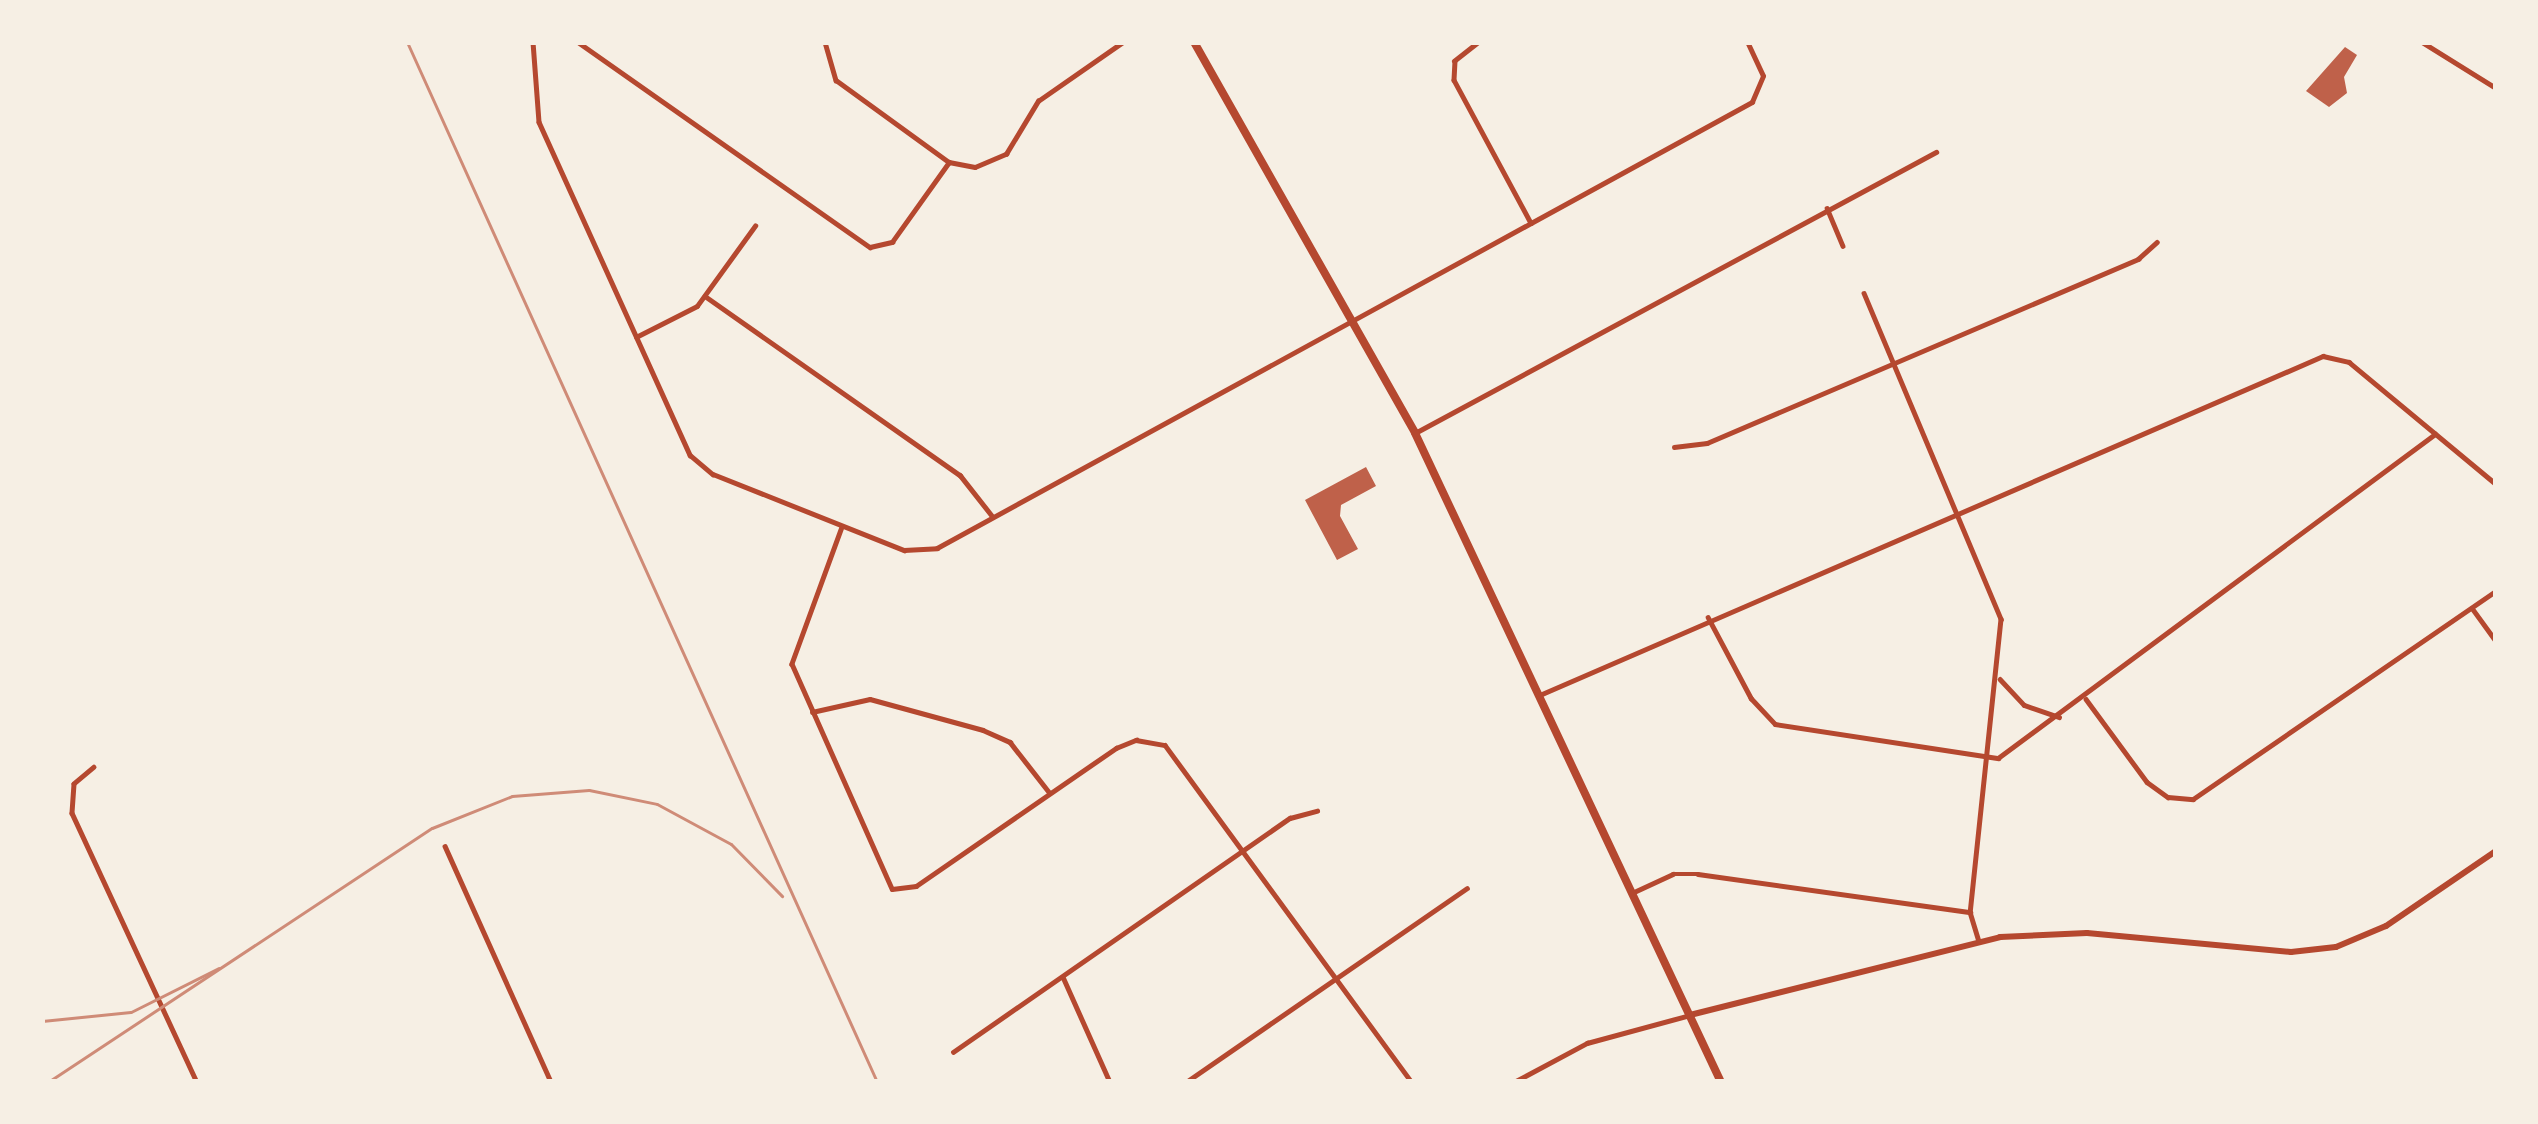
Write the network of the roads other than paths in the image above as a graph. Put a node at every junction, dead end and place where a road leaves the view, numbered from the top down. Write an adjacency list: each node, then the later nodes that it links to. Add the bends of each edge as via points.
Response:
1 (533, 42): 20 (street, via 539,122)
2 (578, 42): 11 (street, via 870,247 892,242)
3 (825, 42): 11 (street, via 836,80)
4 (1123, 42): 11 (street, via 1038,101 997,160)
5 (1194, 42): 19 (highway)
6 (1479, 42): 13 (street, via 1455,61 1454,80)
7 (1747, 42): 13 (street, via 1763,76 1752,102)
8 (2422, 42): 9 (street)
9 (2496, 88)
10 (1936, 152): 12 (street)
11 (949, 162)
12 (1827, 208): 16 (street); 22 (street)
13 (1531, 223): 19 (street)
14 (755, 226): 18 (street)
15 (2157, 242): 21 (street, via 2138,259)
16 (1843, 246)
17 (1864, 292): 21 (street)
18 (705, 296): 20 (street); 27 (street, via 960,476)
19 (1353, 321): 22 (highway); 27 (street)
20 (636, 337): 28 (street, via 697,464)
21 (1893, 362): 24 (street, via 1707,443); 26 (street)
22 (1415, 433): 34 (highway)
23 (2435, 434): 25 (street); 26 (street, via 2349,362 2323,356); 35 (street)
24 (1674, 447)
25 (2496, 484)
26 (1957, 512): 31 (street); 33 (street, via 2001,619)
27 (992, 518): 28 (street, via 921,552)
28 (842, 527): 36 (street, via 792,652)
29 (2496, 591): 30 (street)
30 (2472, 608): 32 (street); 35 (street, via 2193,799 2168,797 2146,782)
31 (1708, 617): 34 (street); 38 (street, via 1751,698 1775,724)
32 (2496, 641)
33 (1999, 677): 37 (street, via 2024,705); 38 (street)
34 (1542, 694): 46 (highway)
35 (2085, 698): 37 (street)
36 (812, 712): 40 (street, via 870,699 983,730 1019,751); 40 (street, via 899,891)
37 (2059, 717): 38 (street, via 2005,756)
38 (1988, 755): 47 (street)
39 (94, 767): 53 (street, via 74,784 72,813)
40 (1050, 794): 43 (street, via 1116,748 1158,742 1182,758)
41 (1318, 811): 43 (street)
42 (445, 846): 54 (street)
43 (1246, 848): 49 (street); 50 (street)
44 (2496, 851): 48 (main road, via 2386,926 2336,947 2291,952 2087,933)
45 (1467, 888): 49 (street)
46 (1634, 892): 47 (street, via 1672,874 1698,874); 51 (highway)
47 (1970, 911): 48 (street)
48 (1979, 941): 51 (main road)
49 (1338, 976): 56 (street); 57 (street)
50 (1063, 977): 52 (street); 55 (street)
51 (1690, 1015): 58 (street, via 1587,1043); 59 (highway)
52 (952, 1052)
53 (196, 1082)
54 (551, 1082)
55 (1110, 1082)
56 (1186, 1082)
57 (1412, 1082)
58 (1514, 1082)
59 (1721, 1082)

